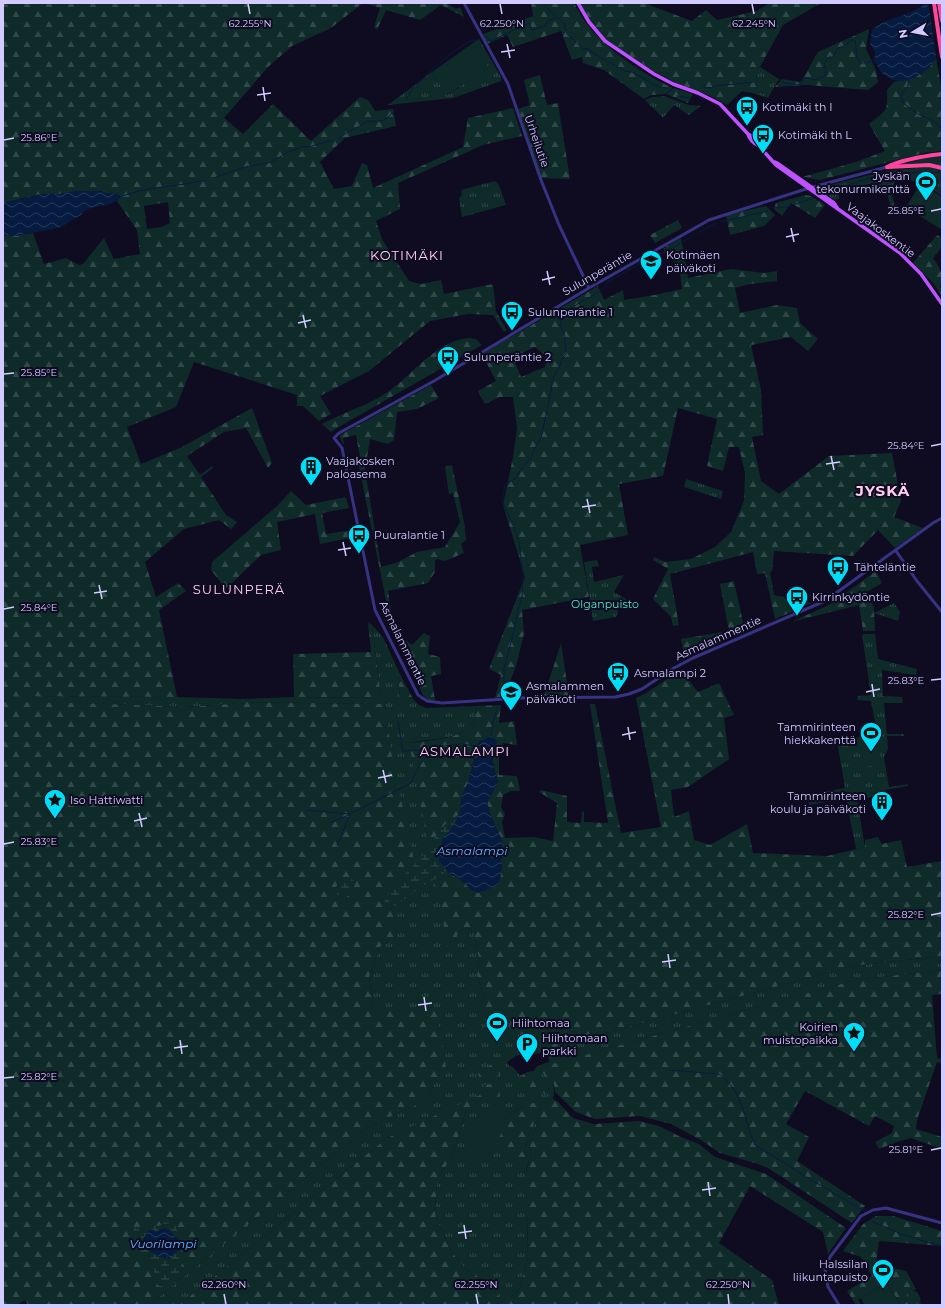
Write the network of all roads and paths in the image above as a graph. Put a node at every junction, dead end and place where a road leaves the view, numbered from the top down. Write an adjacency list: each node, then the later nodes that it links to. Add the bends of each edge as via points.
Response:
1 (464, 3): 11 (street, Urheilutie, via 508,84 541,180)
2 (578, 3): 10 (main road, Vaajakoskentie, via 588,22 605,40 654,74 720,104 776,165)
3 (934, 3): 6 (highway)
4 (939, 3): 5 (highway)
5 (942, 21)
6 (942, 58)
7 (942, 154): 8 (highway, via 892,164)
8 (887, 168): 9 (highway, via 929,165); 10 (street, Sulunperäntie)
9 (942, 168)
10 (810, 188): 11 (street, Sulunperäntie, via 709,220); 12 (main road, Vaajakoskentie, via 834,203 838,209 910,262)
11 (588, 288): 13 (street, Sulunperäntie)
12 (942, 304)
13 (334, 438): 15 (street, Asmalammentie, via 342,448 375,610 418,695 427,702 601,698 629,694 642,689 693,658 825,601)
14 (942, 518): 15 (street, Asmalammentie)
15 (896, 551): 16 (street)
16 (942, 612)
17 (942, 1223): 18 (street, via 880,1208 861,1216 830,1257 826,1269 828,1287)
18 (839, 1305)

